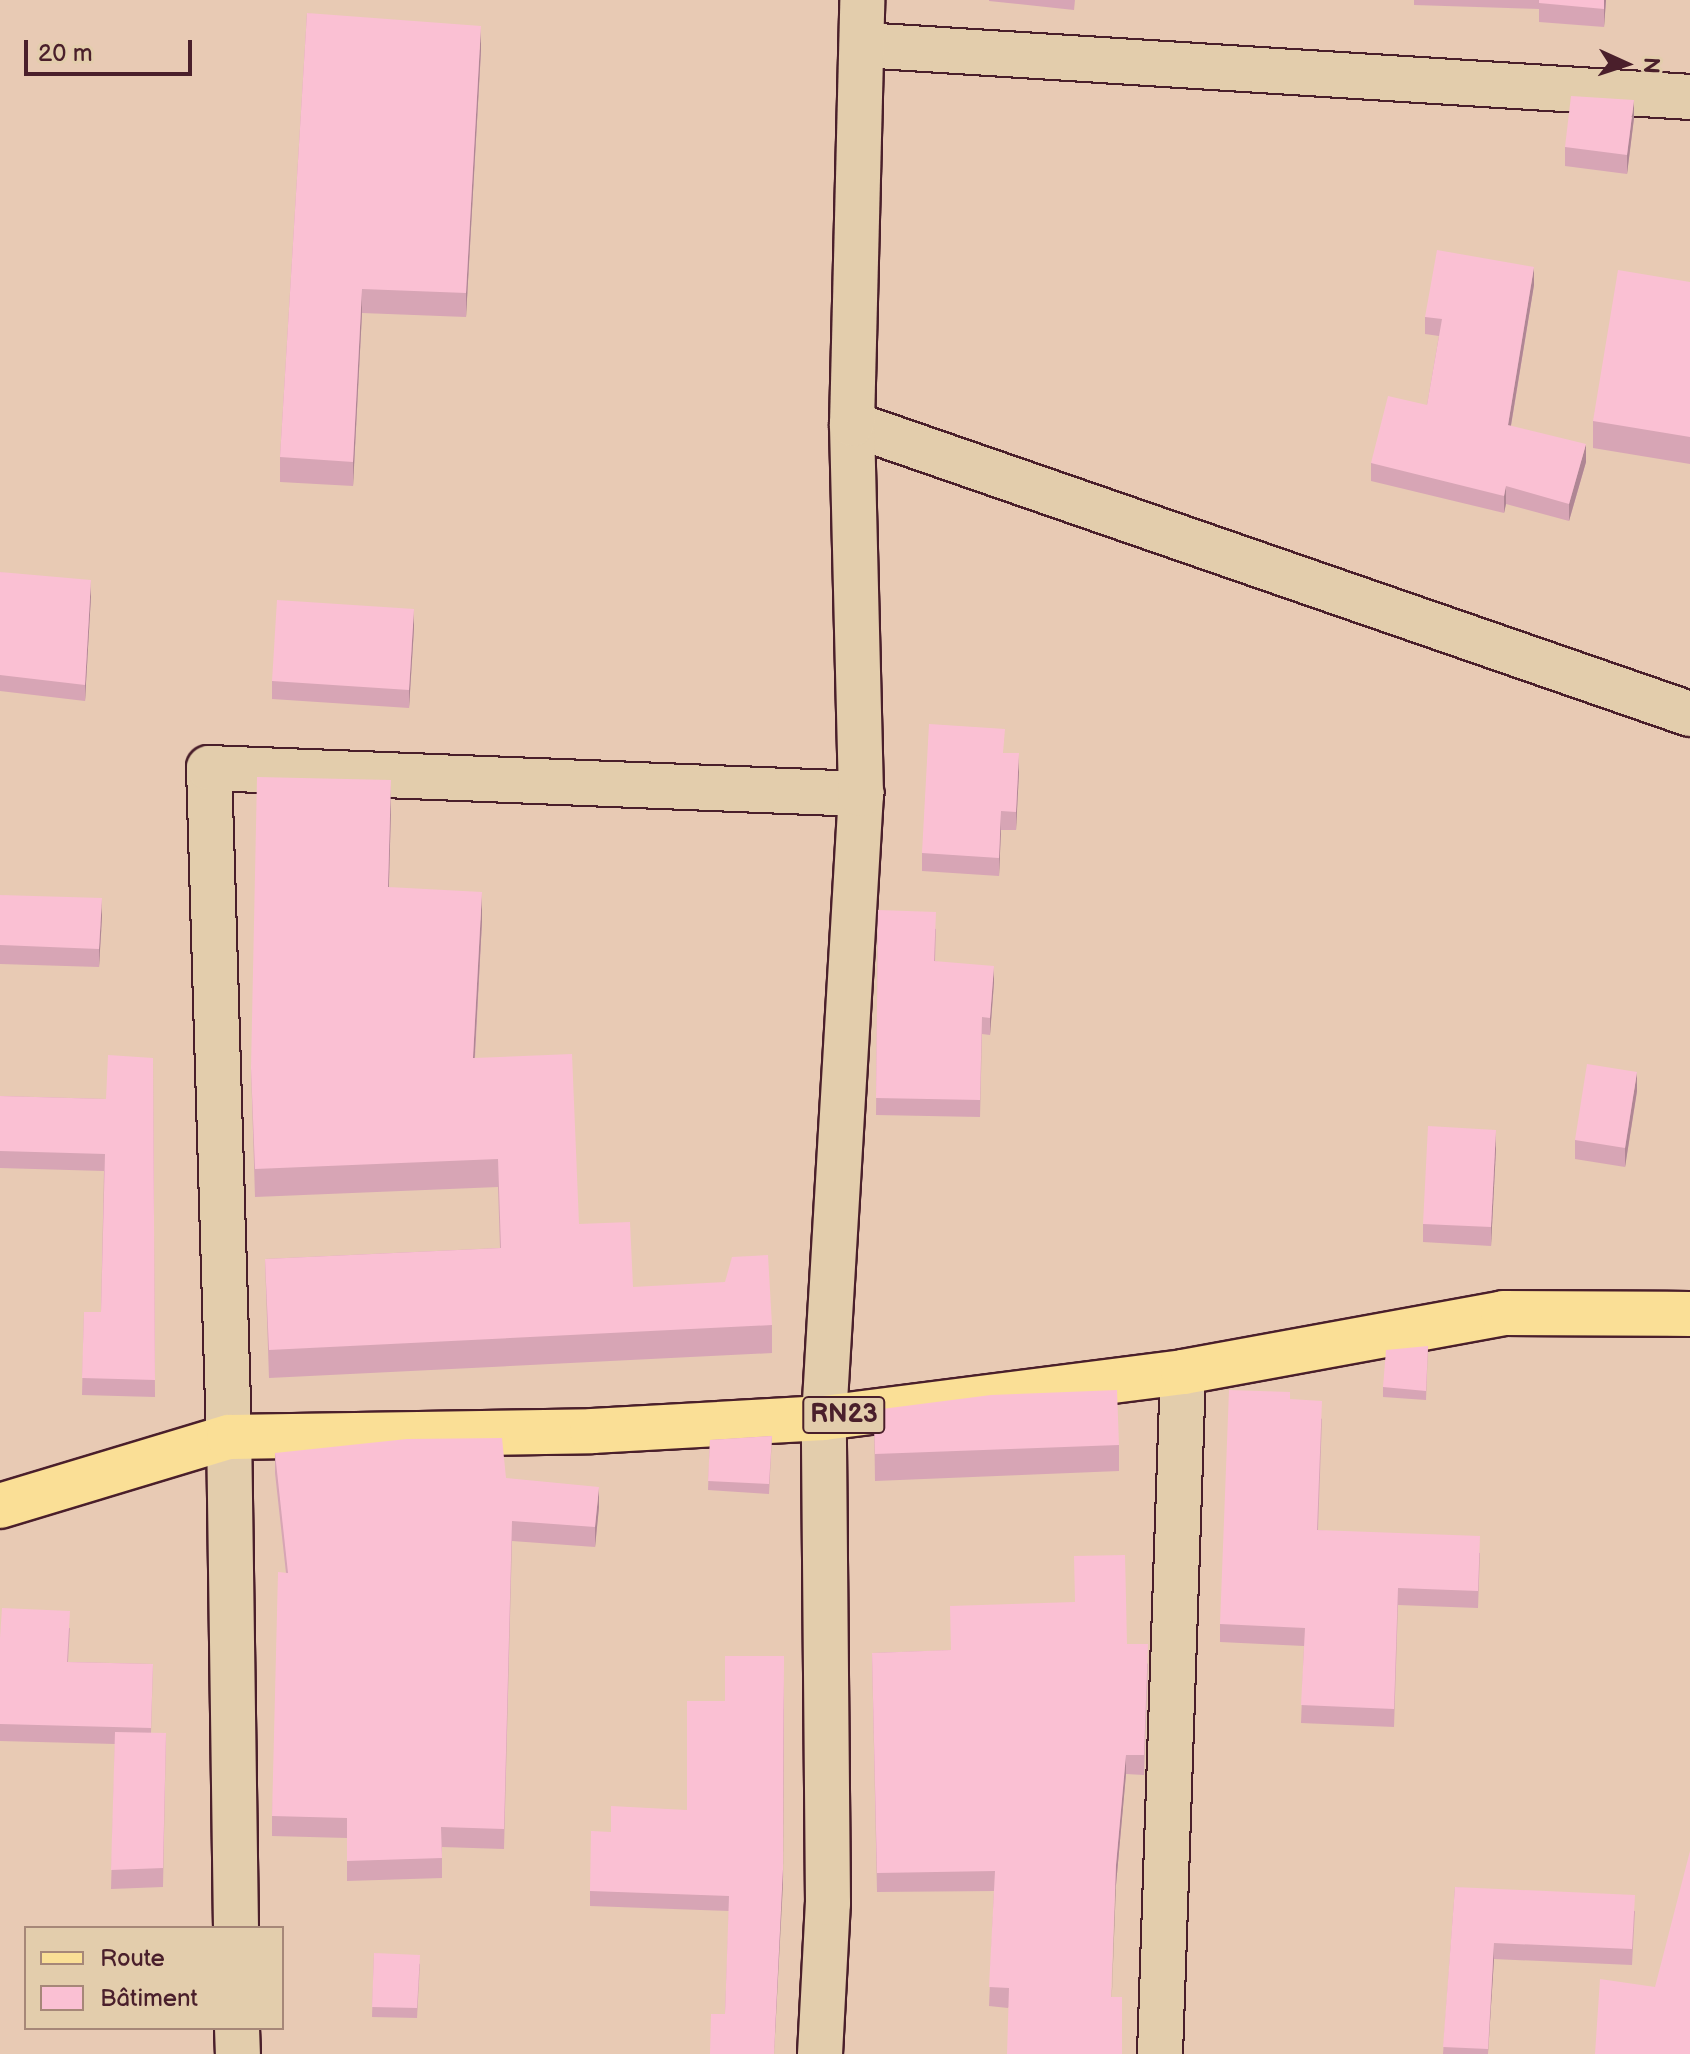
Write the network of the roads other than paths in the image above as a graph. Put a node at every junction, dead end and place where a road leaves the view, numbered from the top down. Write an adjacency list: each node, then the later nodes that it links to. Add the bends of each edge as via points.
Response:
1 (862, 0): 2 (street)
2 (862, 45): 3 (street); 4 (street)
3 (1690, 97)
4 (852, 424): 5 (street); 6 (street)
5 (1690, 714)
6 (861, 794): 9 (street); 10 (street, via 209,768)
7 (1690, 1314): 8 (main road, RN23, via 1503,1313)
8 (1183, 1372): 9 (main road, RN23); 16 (street)
9 (824, 1418): 10 (main road, RN23, via 592,1431); 15 (street, via 828,1903)
10 (229, 1437): 11 (main road, RN23); 12 (street)
11 (0, 1506)
12 (236, 1926)
13 (237, 2030): 14 (street)
14 (238, 2054)
15 (820, 2054)
16 (1160, 2054)

